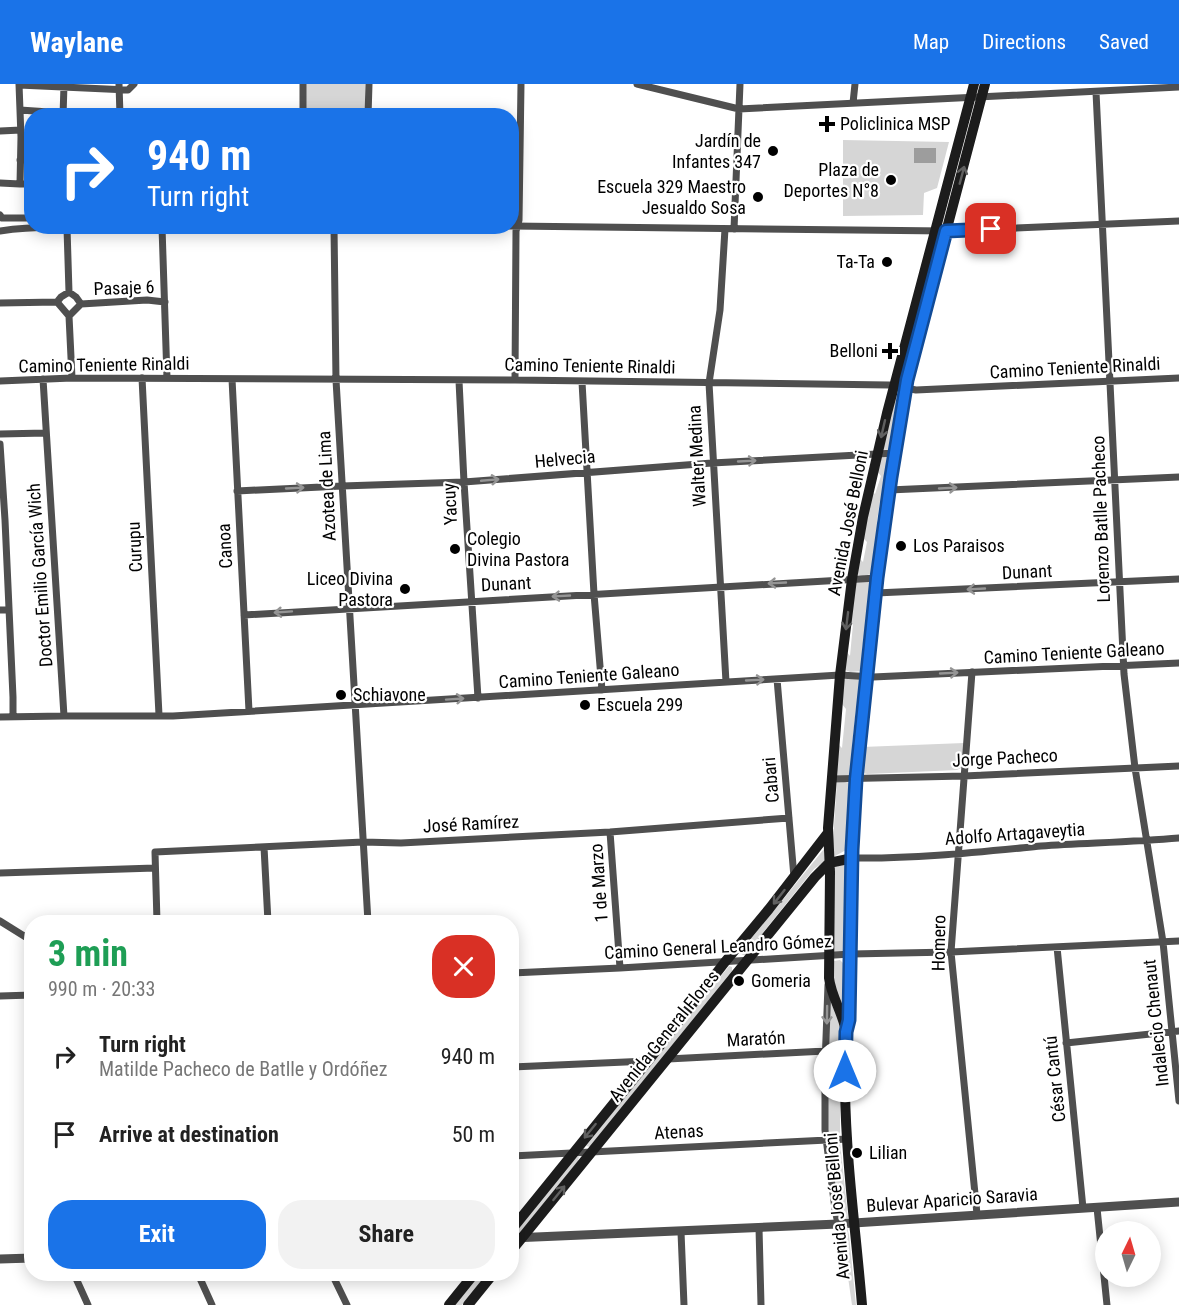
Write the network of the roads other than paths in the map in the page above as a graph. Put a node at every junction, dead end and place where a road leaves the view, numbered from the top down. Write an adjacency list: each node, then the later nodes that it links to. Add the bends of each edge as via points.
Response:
1 (134, 84): 13 (street, via 128,90)
2 (303, 84): 20 (street)
3 (369, 84): 21 (street)
4 (520, 84): 35 (street)
5 (637, 84): 12 (street)
6 (740, 84): 22 (street)
7 (855, 84): 17 (street)
8 (974, 84): 16 (main road, Avenida José Belloni)
9 (986, 84): 16 (main road, Avenida José Belloni)
10 (19, 85): 11 (street); 23 (street)
11 (64, 86): 13 (street); 18 (street)
12 (650, 86): 22 (street)
13 (119, 87): 19 (street)
14 (1179, 87): 15 (street)
15 (1096, 92): 16 (street); 37 (street, Lorenzo Batlle Pacheco)
16 (977, 97): 17 (street); 43 (main road, Avenida José Belloni)
17 (853, 103): 22 (street)
18 (63, 108)
19 (120, 108)
20 (303, 108)
21 (368, 108)
22 (739, 109): 41 (street)
23 (20, 110): 24 (street); 26 (street)
24 (24, 110)
25 (0, 131): 26 (street)
26 (21, 133): 27 (street); 28 (street)
27 (24, 134)
28 (20, 160): 29 (street); 31 (street)
29 (24, 160)
30 (0, 183): 31 (street)
31 (20, 184): 32 (street)
32 (24, 184)
33 (0, 214): 34 (street, via 2,218)
34 (24, 218)
35 (519, 220)
36 (1179, 221): 37 (street)
37 (1102, 224): 43 (street); 64 (street, Lorenzo Batlle Pacheco)
38 (519, 226): 40 (street)
39 (24, 228): 42 (street)
40 (725, 229): 41 (street); 66 (street, Walter Medina, via 720,310)
41 (734, 229): 43 (street)
42 (0, 231)
43 (941, 231): 67 (main road, Avenida José Belloni); 68 (main road, Avenida José Belloni)
44 (67, 234): 48 (street)
45 (162, 234): 50 (street)
46 (334, 234): 60 (street, Azotea de Lima)
47 (516, 234): 61 (street)
48 (69, 292): 49 (street, Pasaje 6); 52 (street, Pasaje 6)
49 (57, 302): 51 (street); 53 (street)
50 (165, 302): 52 (street, Pasaje 6); 56 (street)
51 (0, 303)
52 (81, 304): 53 (street)
53 (69, 316): 54 (street)
54 (72, 378): 55 (street, Camino Teniente Rinaldi); 58 (street, Camino Teniente Rinaldi)
55 (142, 378): 56 (street, Camino Teniente Rinaldi); 106 (street, Curupu)
56 (167, 378): 59 (street, Camino Teniente Rinaldi)
57 (1179, 378): 64 (street, Camino Teniente Rinaldi)
58 (43, 379): 62 (street, Camino Teniente Rinaldi); 69 (street, Doctor Emilio García Wich)
59 (232, 379): 60 (street, Camino Teniente Rinaldi); 82 (street, Canoa)
60 (336, 380): 63 (street, Camino Teniente Rinaldi); 80 (street, Azotea de Lima)
61 (514, 380): 63 (street, Camino Teniente Rinaldi); 65 (street, Camino Teniente Rinaldi)
62 (0, 381)
63 (459, 381): 79 (street, Yacuy)
64 (1110, 381): 68 (street, Camino Teniente Rinaldi); 77 (street, Lorenzo Batlle Pacheco)
65 (582, 382): 66 (street, Camino Teniente Rinaldi); 75 (street)
66 (709, 382): 67 (street, Camino Teniente Rinaldi); 74 (street, Walter Medina)
67 (894, 386): 68 (street, Camino Teniente Rinaldi); 73 (main road, Avenida José Belloni, one-way to 73)
68 (906, 389): 72 (main road, Avenida José Belloni)
69 (46, 433): 70 (street); 107 (street, Doctor Emilio García Wich)
70 (0, 434)
71 (0, 444): 78 (street)
72 (895, 453): 73 (street, Helvecia); 81 (main road, Avenida José Belloni)
73 (878, 454): 74 (street, Helvecia, one-way to 73); 84 (main road, Avenida José Belloni)
74 (712, 463): 75 (street, Helvecia); 87 (street, Walter Medina)
75 (587, 472): 79 (street, Helvecia, one-way to 75); 89 (street)
76 (1179, 477): 77 (street)
77 (1115, 480): 81 (street, one-way to 77); 86 (street, Lorenzo Batlle Pacheco)
78 (1, 482): 93 (street)
79 (464, 482): 80 (street, Helvecia); 90 (street, Yacuy)
80 (342, 486): 82 (street, Helvecia, one-way to 80); 91 (street, Azotea de Lima)
81 (889, 490): 83 (main road, Avenida José Belloni)
82 (237, 491): 94 (street, Canoa)
83 (877, 578): 84 (street, Dunant); 88 (main road, Avenida José Belloni)
84 (852, 579): 87 (street, Dunant, one-way to 87); 98 (main road, Avenida José Belloni, one-way to 98)
85 (1179, 579): 86 (street, Dunant)
86 (1119, 582): 88 (street, Dunant, one-way to 88); 96 (street, Lorenzo Batlle Pacheco)
87 (719, 587): 89 (street, Dunant); 101 (street, Walter Medina)
88 (876, 593): 99 (main road, Avenida José Belloni)
89 (594, 594): 90 (street, Dunant, one-way to 90); 102 (street)
90 (471, 601): 91 (street, Dunant); 103 (street, Yacuy)
91 (349, 608): 94 (street, Dunant, one-way to 94); 104 (street, Azotea de Lima)
92 (0, 610): 93 (street)
93 (9, 610): 109 (street)
94 (244, 615): 105 (street, Canoa)
95 (1179, 663): 96 (street, Camino Teniente Galeano)
96 (1123, 666): 97 (street, Camino Teniente Galeano); 111 (street, Lorenzo Batlle Pacheco)
97 (972, 672): 99 (street, Camino Teniente Galeano, one-way to 97); 112 (street, Homero)
98 (840, 675): 99 (street, Camino Teniente Galeano); 100 (street, Camino Teniente Galeano); 113 (main road, Avenida José Belloni)
99 (867, 676): 114 (main road, Avenida José Belloni)
100 (777, 679): 101 (street, Camino Teniente Galeano, one-way to 100); 115 (street, Cabari)
101 (726, 682): 102 (street, Camino Teniente Galeano)
102 (602, 690): 103 (street, Camino Teniente Galeano)
103 (478, 698): 104 (street, Camino Teniente Galeano, one-way to 103)
104 (355, 705): 105 (street, Camino Teniente Galeano); 120 (street, Azotea de Lima)
105 (249, 711): 106 (street, Camino Teniente Galeano)
106 (159, 715): 107 (street, Camino Teniente Galeano)
107 (64, 716): 109 (street, Camino Teniente Galeano)
108 (0, 717): 109 (street, Camino Teniente Galeano)
109 (13, 717)
110 (1179, 766): 111 (street, Jorge Pacheco)
111 (1135, 768): 112 (street, Jorge Pacheco); 119 (street, Lorenzo Batlle Pacheco)
112 (964, 776): 114 (street, Jorge Pacheco); 122 (street, Homero)
113 (831, 779): 114 (street, Jorge Pacheco); 117 (main road, Avenida José Belloni)
114 (856, 779): 123 (main road, Avenida José Belloni)
115 (789, 818): 116 (street, José Ramírez); 127 (street, Cabari)
116 (610, 832): 120 (street, José Ramírez); 141 (street, 1 de Marzo)
117 (827, 834): 124 (main road, Avenida José Belloni); 127 (main road, Avenida General Flores)
118 (1179, 838): 119 (street, Adolfo Artagaveytia)
119 (1147, 839): 122 (street, Adolfo Artagaveytia); 134 (street, Lorenzo Batlle Pacheco)
120 (363, 842): 121 (street, José Ramírez); 130 (street, Azotea de Lima)
121 (264, 847): 125 (street, José Ramírez, via 155,852); 129 (street)
122 (959, 853): 123 (street, Adolfo Artagaveytia); 136 (street, Homero)
123 (852, 858): 124 (main road); 137 (main road, Avenida José Belloni)
124 (829, 863): 138 (main road, Avenida José Belloni); 139 (main road, Avenida General Flores)
125 (155, 868): 126 (street); 128 (street)
126 (0, 873)
127 (794, 878): 140 (main road, Avenida General Flores, one-way to 140)
128 (157, 915)
129 (268, 915)
130 (368, 915)
131 (0, 921): 132 (street)
132 (24, 936)
133 (1179, 941): 134 (street, Camino General Leandro Gómez)
134 (1163, 942): 135 (street, Camino General Leandro Gómez); 146 (street, Indalecio Chenaut)
135 (1057, 947): 136 (street, Camino General Leandro Gómez); 148 (street, César Cantú)
136 (951, 952): 137 (street, Camino General Leandro Gómez); 163 (street, Homero)
137 (851, 954): 138 (street, Camino General Leandro Gómez); 147 (main road, Avenida José Belloni)
138 (830, 955): 139 (street, Camino General Leandro Gómez); 143 (main road, Avenida José Belloni)
139 (746, 961): 140 (street, Camino General Leandro Gómez); 151 (main road, Avenida General Flores)
140 (725, 962): 141 (street, Camino General Leandro Gómez); 152 (main road, Avenida General Flores)
141 (620, 968): 142 (street, Camino General Leandro Gómez)
142 (519, 973)
143 (829, 980): 147 (main road, Avenida José Belloni); 150 (street, Avenida José Belloni, one-way to 150)
144 (24, 995): 145 (street)
145 (0, 996)
146 (1176, 1031): 148 (street); 154 (street, Indalecio Chenaut)
147 (846, 1032): 149 (main road, Avenida José Belloni)
148 (1066, 1043): 161 (street, César Cantú)
149 (845, 1050): 150 (street, Maratón); 155 (main road, Avenida José Belloni)
150 (826, 1051): 151 (street, Maratón); 156 (street, Avenida José Belloni)
151 (668, 1059): 157 (main road, Avenida General Flores)
152 (648, 1061): 153 (street); 158 (main road, Avenida General Flores, one-way to 158)
153 (519, 1067)
154 (1179, 1101)
155 (848, 1139): 156 (street, Atenas); 165 (main road, Avenida José Belloni)
156 (826, 1140): 157 (street, Atenas); 166 (street, Avenida José Belloni)
157 (592, 1152): 158 (street, Atenas); 169 (main road, Avenida General Flores, one-way to 157)
158 (572, 1153): 159 (street, Atenas); 164 (main road, Avenida General Flores)
159 (519, 1156)
160 (1179, 1202): 162 (street, Bulevar Aparicio Saravia)
161 (1083, 1208): 162 (street, Bulevar Aparicio Saravia); 163 (street, Bulevar Aparicio Saravia)
162 (1097, 1208): 186 (street)
163 (977, 1214): 165 (street, Bulevar Aparicio Saravia)
164 (519, 1220)
165 (855, 1223): 166 (street, Bulevar Aparicio Saravia); 185 (main road, Avenida José Belloni)
166 (838, 1224): 167 (street, Bulevar Aparicio Saravia)
167 (759, 1228): 168 (street, Bulevar Aparicio Saravia); 184 (street)
168 (681, 1232): 170 (street, Bulevar Aparicio Saravia); 183 (street)
169 (519, 1236)
170 (519, 1238)
171 (24, 1258): 172 (street)
172 (0, 1259)
173 (77, 1281): 178 (street)
174 (201, 1281): 179 (street)
175 (335, 1281): 180 (street)
176 (468, 1281): 181 (main road)
177 (487, 1281): 182 (main road)
178 (88, 1305)
179 (212, 1305)
180 (347, 1305)
181 (449, 1305)
182 (468, 1305)
183 (684, 1305)
184 (761, 1305)
185 (862, 1305)
186 (1107, 1305)

